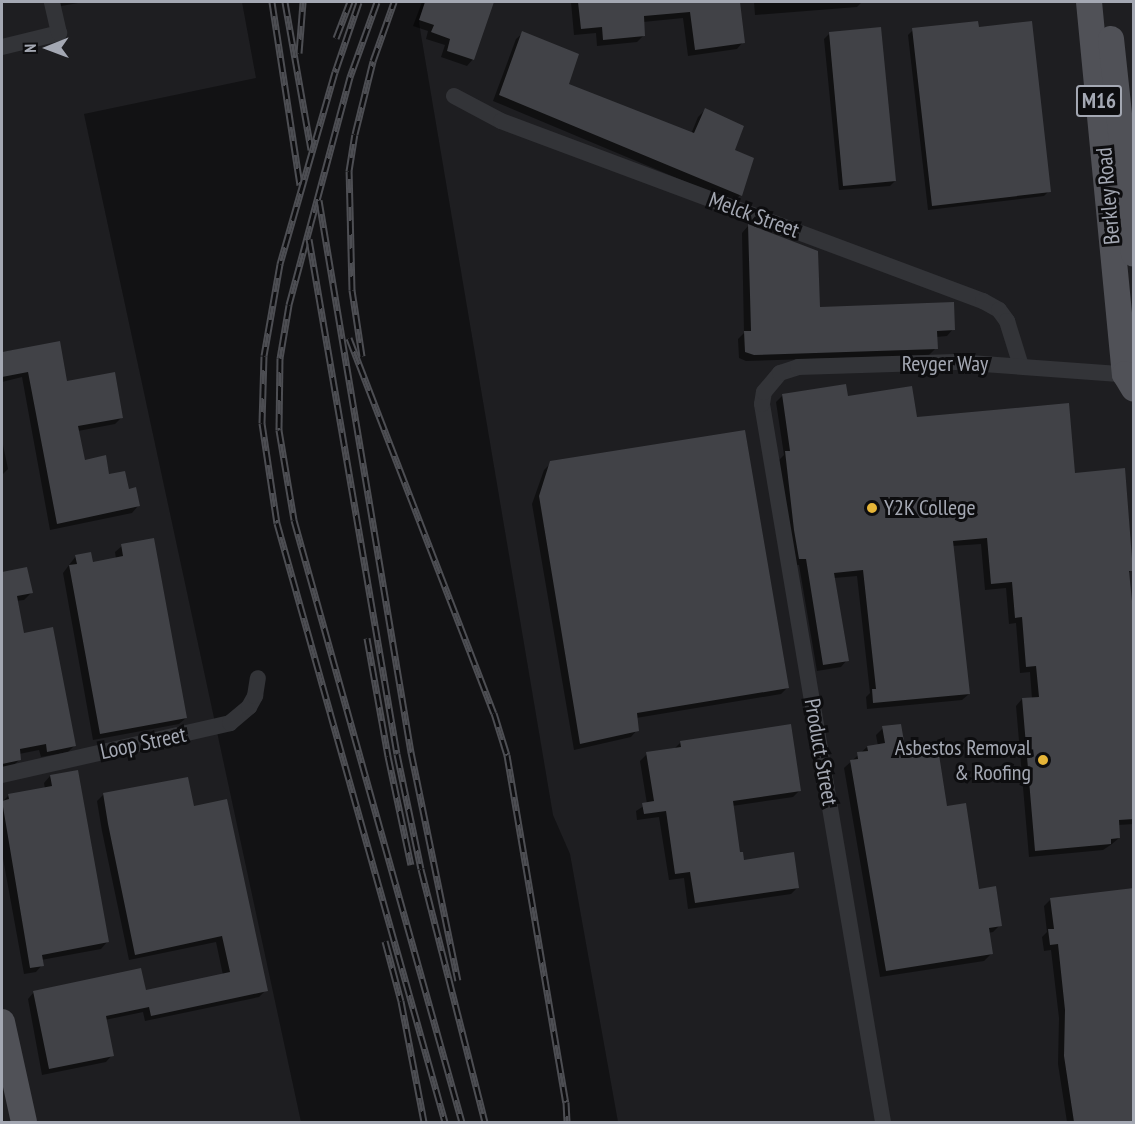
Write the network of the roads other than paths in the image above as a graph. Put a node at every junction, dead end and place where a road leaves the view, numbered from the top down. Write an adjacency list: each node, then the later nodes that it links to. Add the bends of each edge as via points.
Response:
1 (52, 2): 4 (street, via 59,33)
2 (1089, 2): 6 (main road, Berkley Road / M16)
3 (1107, 2): 6 (main road, Berkley Road / M16)
4 (2, 46)
5 (454, 96): 8 (street, Melck Street, via 501,121 983,301 999,310 1007,321)
6 (1118, 198): 7 (main road, Berkley Road / M16); 9 (main road, Berkley Road / M16)
7 (1134, 254)
8 (1021, 366): 9 (street, Reyger Way); 10 (street, Reyger Way, via 956,362 798,367 780,373)
9 (1131, 379)
10 (770, 382): 15 (street, Product Street, via 762,404)
11 (258, 678): 12 (street, Loop Street, via 249,707 230,723)
12 (2, 775)
13 (2, 1022): 14 (main road)
14 (24, 1122)
15 (883, 1122)

